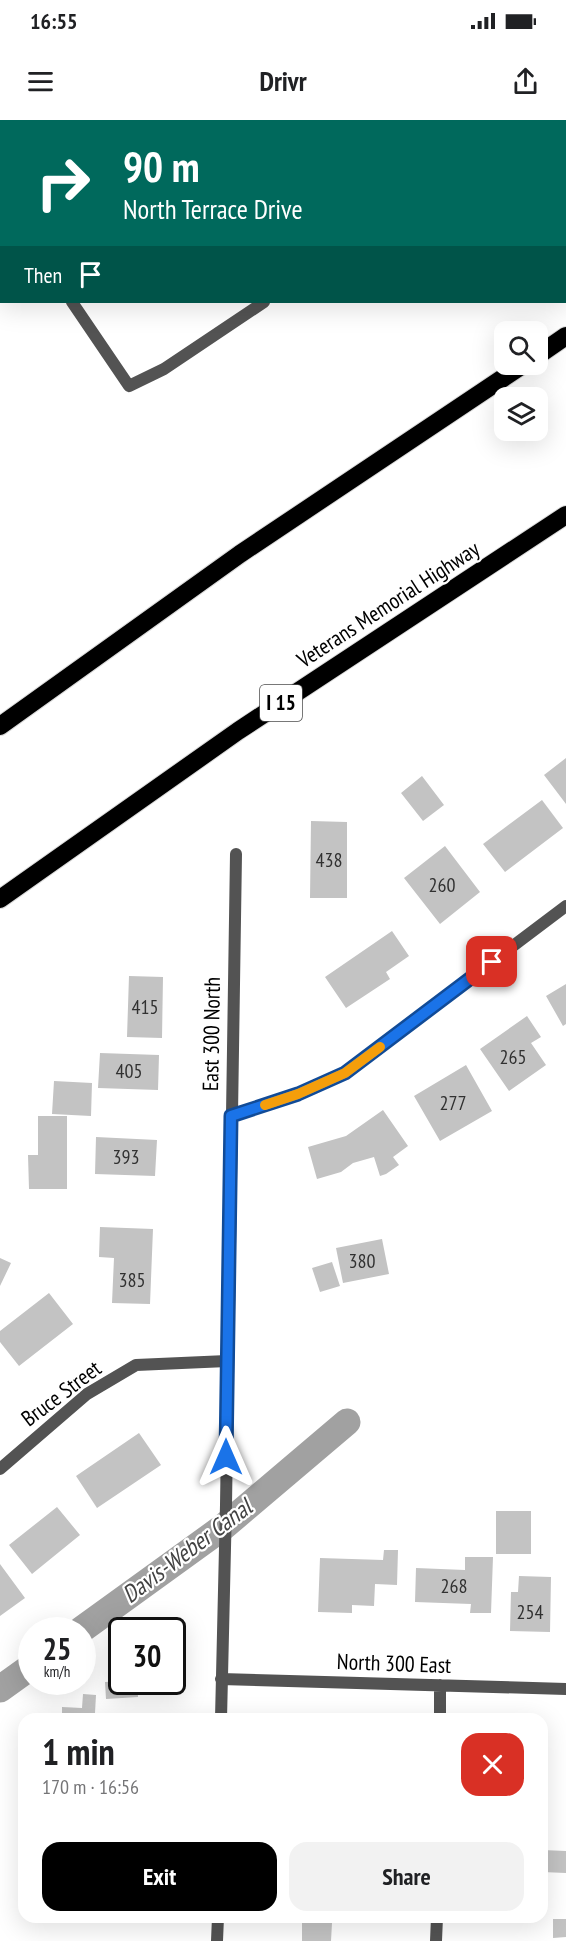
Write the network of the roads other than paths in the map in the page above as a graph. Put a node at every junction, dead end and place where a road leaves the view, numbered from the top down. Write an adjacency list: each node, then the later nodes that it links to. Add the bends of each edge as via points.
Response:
1 (73, 303): 2 (street, via 129,386 164,369)
2 (263, 303)
3 (566, 336): 4 (highway)
4 (548, 348)
5 (508, 375): 7 (highway, via 240,554)
6 (566, 515): 9 (highway, Veterans Memorial Highway / I 15, via 238,732)
7 (0, 726)
8 (236, 854): 11 (street, East 300 North)
9 (0, 899)
10 (566, 906): 11 (street, via 345,1073 298,1094)
11 (231, 1116): 12 (street, East 300 North)
12 (227, 1361): 13 (street, Bruce Street, via 136,1365 87,1394); 14 (street, East 300 North)
13 (0, 1469)
14 (221, 1678): 15 (street, North 300 East); 17 (street, East 300 North)
15 (440, 1685): 16 (street, North 300 East); 18 (street)
16 (566, 1689)
17 (221, 1713)
18 (440, 1713)
19 (218, 1923): 21 (street)
20 (437, 1923): 22 (street)
21 (217, 1941)
22 (436, 1941)

